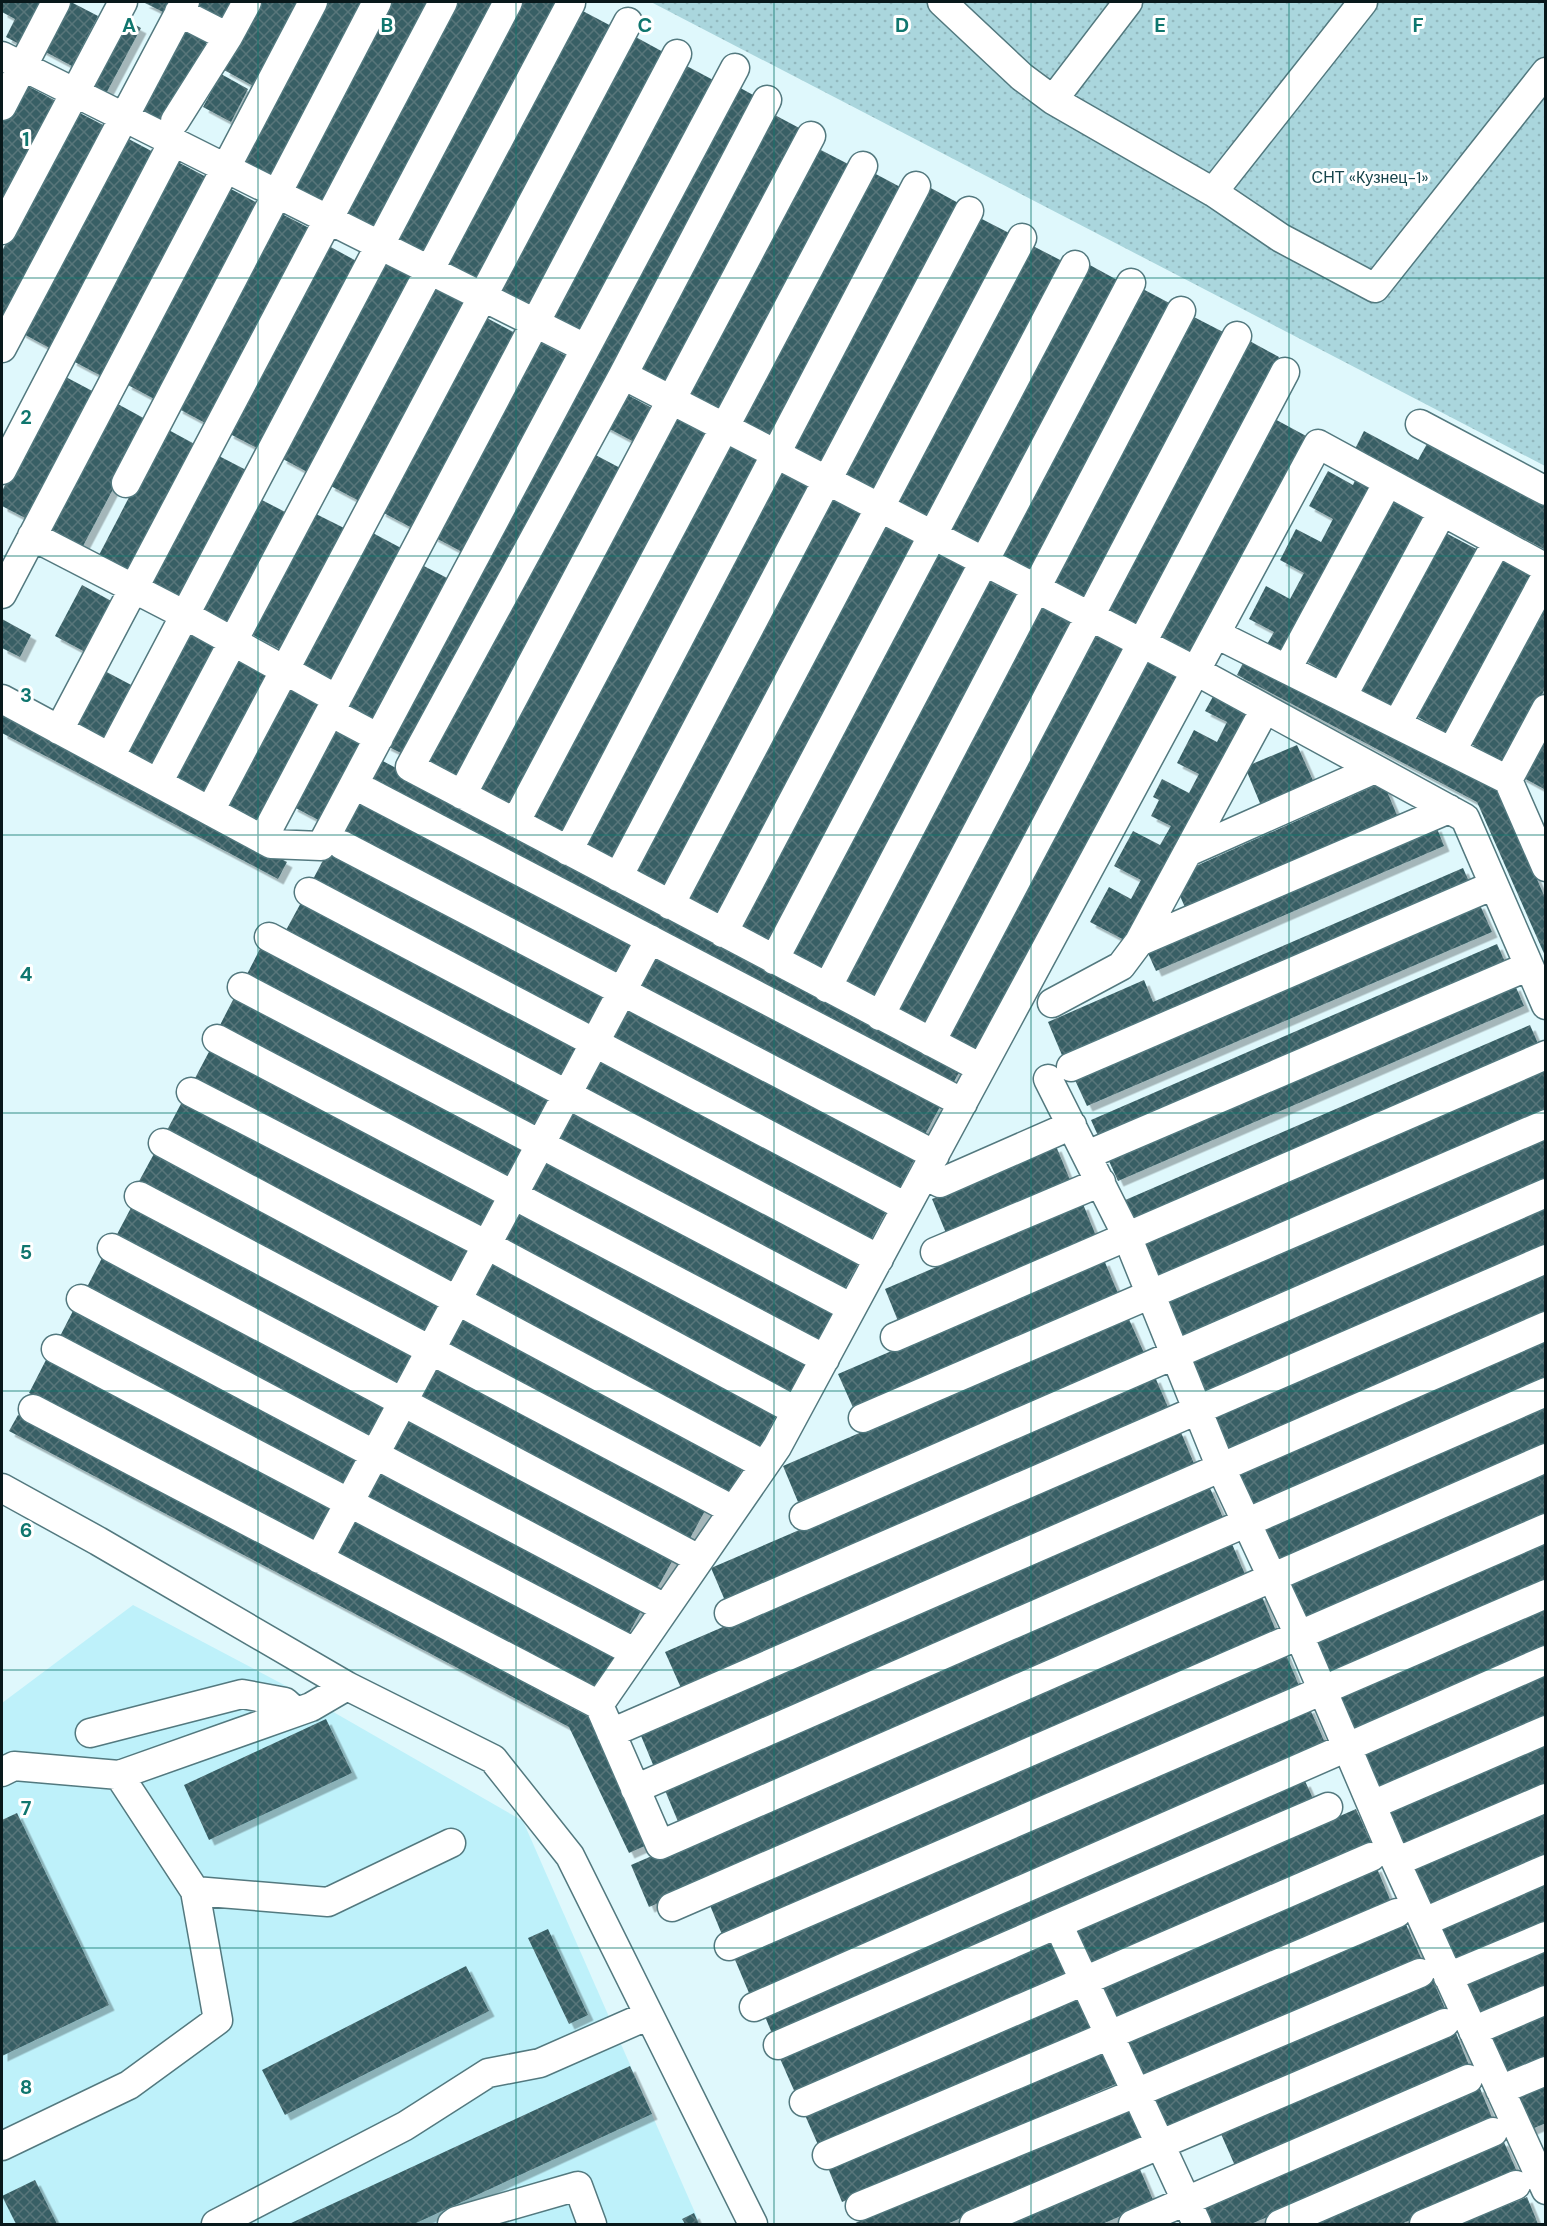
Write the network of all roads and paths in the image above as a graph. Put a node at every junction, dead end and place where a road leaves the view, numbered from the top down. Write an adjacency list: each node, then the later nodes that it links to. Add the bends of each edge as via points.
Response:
1 (56, 2): 16 (street)
2 (123, 2): 19 (street)
3 (247, 2): 14 (street)
4 (313, 2): 27 (street)
5 (377, 2): 30 (street)
6 (443, 2): 32 (street)
7 (508, 2): 35 (street)
8 (942, 2): 21 (street, via 1022,77)
9 (1128, 2): 21 (street)
10 (1363, 2): 29 (street)
11 (571, 3): 37 (street)
12 (182, 7): 14 (street); 23 (street)
13 (628, 22): 39 (street)
14 (228, 37): 24 (street)
15 (677, 54): 41 (street)
16 (12, 61): 19 (street); 22 (street)
17 (735, 68): 44 (street)
18 (1545, 72): 29 (street, via 1375,288 1281,238)
19 (75, 93): 23 (street); 33 (street)
20 (767, 100): 46 (street)
21 (1053, 100): 29 (street)
22 (2, 106)
23 (124, 117): 24 (street); 43 (street)
24 (174, 131): 27 (street); 51 (street)
25 (811, 136): 47 (street)
26 (863, 166): 49 (street)
27 (226, 168): 30 (street); 58 (street)
28 (916, 186): 50 (street)
29 (1213, 192)
30 (277, 194): 32 (street); 54 (street)
31 (969, 211): 52 (street)
32 (330, 220): 35 (street); 64 (street)
33 (2, 230)
34 (1022, 238): 56 (street)
35 (380, 246): 37 (street); 67 (street)
36 (1075, 265): 59 (street)
37 (431, 271): 39 (street); 70 (street)
38 (1131, 283): 61 (street)
39 (482, 297): 41 (street); 72 (street)
40 (1181, 311): 65 (street)
41 (535, 323): 44 (street); 77 (street)
42 (1237, 336): 68 (street)
43 (2, 348)
44 (585, 348): 82 (street)
45 (1285, 372): 71 (street)
46 (623, 375): 47 (street); 89 (street, via 410,767)
47 (670, 400): 49 (street); 89 (street)
48 (1420, 424): 55 (street)
49 (724, 428): 50 (street); 92 (street)
50 (776, 455): 52 (street); 95 (street)
51 (2, 470)
52 (827, 481): 56 (street); 98 (street)
53 (1388, 482): 57 (street); 69 (street, via 1318,444); 73 (street)
54 (126, 483)
55 (1545, 491)
56 (879, 508): 59 (street); 101 (street)
57 (1442, 512): 60 (street); 75 (street)
58 (32, 536): 64 (street); 66 (street)
59 (934, 536): 61 (street); 102 (street)
60 (1497, 542): 62 (street); 80 (street)
61 (983, 561): 65 (street); 106 (street)
62 (1545, 568)
63 (1545, 576): 83 (street)
64 (134, 588): 67 (street); 81 (street)
65 (1036, 588): 68 (street); 109 (street)
66 (2, 594)
67 (185, 615): 70 (street); 84 (street)
68 (1090, 616): 71 (street); 113 (street)
69 (1216, 633): 73 (street); 74 (street)
70 (234, 641): 72 (street); 87 (street)
71 (1141, 643): 74 (street); 116 (street)
72 (285, 669): 77 (street); 91 (street)
73 (1287, 669): 75 (street)
74 (1196, 671): 78 (street); 118 (street)
75 (1342, 697): 80 (street)
76 (2, 699): 81 (street)
77 (333, 705): 82 (street); 93 (street)
78 (1265, 709): 85 (street); 96 (street)
79 (1542, 722): 86 (street)
80 (1396, 724): 83 (street)
81 (59, 729): 84 (street)
82 (379, 738): 93 (street, via 321,846 271,844)
83 (1452, 752): 86 (street)
84 (110, 757): 87 (street)
85 (1376, 769): 90 (street); 96 (street)
86 (1508, 780): 97 (street)
87 (158, 783): 91 (street)
88 (368, 792): 104 (street)
89 (462, 795): 92 (street)
90 (1449, 809): 99 (street, via 1465,818); 105 (street)
91 (210, 811): 93 (street)
92 (515, 823): 95 (street)
93 (263, 839)
94 (342, 845): 110 (street)
95 (568, 851): 98 (street)
96 (1188, 852): 105 (street)
97 (1544, 857)
98 (618, 877): 101 (street)
99 (1494, 885): 107 (street); 123 (street, via 1059,1073)
100 (309, 892): 115 (street)
101 (670, 905): 102 (street)
102 (723, 933): 106 (street)
103 (269, 937): 120 (street)
104 (650, 939): 110 (street); 121 (street)
105 (1140, 942): 111 (street, via 1122,966)
106 (774, 960): 109 (street)
107 (1529, 966): 112 (street); 126 (street)
108 (242, 987): 125 (street)
109 (826, 988): 113 (street)
110 (622, 991): 115 (street); 127 (street)
111 (1052, 1003)
112 (1545, 1005)
113 (880, 1016): 116 (street)
114 (217, 1039): 131 (street)
115 (595, 1042): 120 (street); 132 (street)
116 (931, 1042): 118 (street)
117 (1545, 1055): 133 (street)
118 (981, 1068): 121 (street)
119 (191, 1092): 134 (street)
120 (567, 1094): 125 (street); 137 (street)
121 (963, 1103): 127 (street)
122 (1545, 1124): 139 (street)
123 (1072, 1125): 126 (street); 127 (street, via 940,1183)
124 (163, 1143): 141 (street)
125 (541, 1143): 131 (street); 142 (street)
126 (1088, 1155): 128 (street)
127 (929, 1165): 132 (street)
128 (1101, 1182): 133 (street); 136 (street)
129 (1545, 1193): 147 (street)
130 (139, 1196): 146 (street)
131 (513, 1196): 134 (street); 148 (street)
132 (906, 1208): 137 (street)
133 (1127, 1236): 139 (street); 144 (street)
134 (487, 1245): 141 (street); 152 (street)
135 (112, 1248): 150 (street)
136 (935, 1252)
137 (879, 1259): 142 (street)
138 (1545, 1259): 153 (street)
139 (1150, 1296): 147 (street); 154 (street)
140 (81, 1299): 155 (street)
141 (458, 1299): 146 (street); 157 (street)
142 (852, 1308): 148 (street)
143 (1545, 1326): 158 (street)
144 (895, 1337)
145 (56, 1349): 160 (street)
146 (431, 1350): 150 (street); 161 (street)
147 (1173, 1355): 153 (street); 162 (street)
148 (825, 1359): 152 (street)
149 (1545, 1392): 163 (street)
150 (404, 1401): 155 (street); 166 (street)
151 (33, 1409): 165 (street)
152 (796, 1411): 157 (street)
153 (1198, 1411): 158 (street); 170 (street)
154 (863, 1418)
155 (376, 1454): 160 (street); 169 (street)
156 (1545, 1458): 167 (street)
157 (764, 1465): 161 (street)
158 (1221, 1468): 163 (street); 180 (street)
159 (2, 1488): 174 (street)
160 (349, 1504): 165 (street); 172 (street)
161 (733, 1510): 166 (street)
162 (804, 1516)
163 (1246, 1523): 167 (street); 184 (street)
164 (1545, 1528): 171 (street)
165 (319, 1559): 176 (street)
166 (699, 1559): 169 (street)
167 (1272, 1577): 171 (street); 184 (street, via 660,1845)
168 (1545, 1594): 175 (street)
169 (665, 1608): 172 (street)
170 (729, 1613)
171 (1299, 1635): 175 (street); 192 (street)
172 (634, 1652): 176 (street)
173 (1545, 1660): 181 (street)
174 (347, 1686): 177 (street); 203 (street, via 493,1760 570,1856)
175 (1323, 1690): 181 (street); 197 (street)
176 (599, 1705): 180 (street)
177 (296, 1712): 179 (street, via 285,1702 242,1694); 183 (street)
178 (1545, 1730): 186 (street)
179 (90, 1733)
180 (611, 1733): 184 (street)
181 (1346, 1745): 186 (street); 202 (street)
182 (2, 1772): 183 (street, via 14,1766)
183 (119, 1775): 191 (street)
184 (635, 1789)
185 (1545, 1798): 189 (street)
186 (1372, 1805): 189 (street)
187 (1328, 1807): 195 (street)
188 (451, 1843): 191 (street, via 328,1902)
189 (1384, 1859): 194 (street); 200 (street)
190 (1545, 1869): 194 (street)
191 (195, 1891): 215 (street, via 218,2020 129,2085)
192 (672, 1907)
193 (1396, 1913): 206 (street)
194 (1424, 1922): 199 (street)
195 (1058, 1924): 200 (street); 207 (street)
196 (1545, 1936): 199 (street)
197 (729, 1946)
198 (1419, 1973): 211 (street)
199 (1448, 1977): 205 (street)
200 (1085, 1982): 206 (street); 212 (street)
201 (1545, 2000): 205 (street)
202 (754, 2007)
203 (649, 2015): 222 (street); 223 (street, via 540,2062 488,2073 405,2126)
204 (1445, 2022): 216 (street)
205 (1473, 2031): 210 (street)
206 (1110, 2035): 211 (street); 217 (street)
207 (778, 2045)
208 (1545, 2071): 210 (street)
209 (1468, 2079): 221 (street)
210 (1500, 2091): 214 (street)
211 (1137, 2093): 216 (street); 220 (street)
212 (804, 2102)
213 (1492, 2132): 228 (street)
214 (1536, 2139): 219 (street)
215 (2, 2146)
216 (1161, 2146): 221 (street); 226 (street)
217 (827, 2155)
218 (1516, 2185): 229 (street)
219 (1545, 2190)
220 (860, 2206)
221 (1191, 2213): 227 (street)
222 (748, 2223)
223 (216, 2224)
224 (452, 2224): 225 (street, via 578,2186)
225 (592, 2224)
226 (974, 2224)
227 (1133, 2224)
228 (1280, 2224)
229 (1424, 2224)

